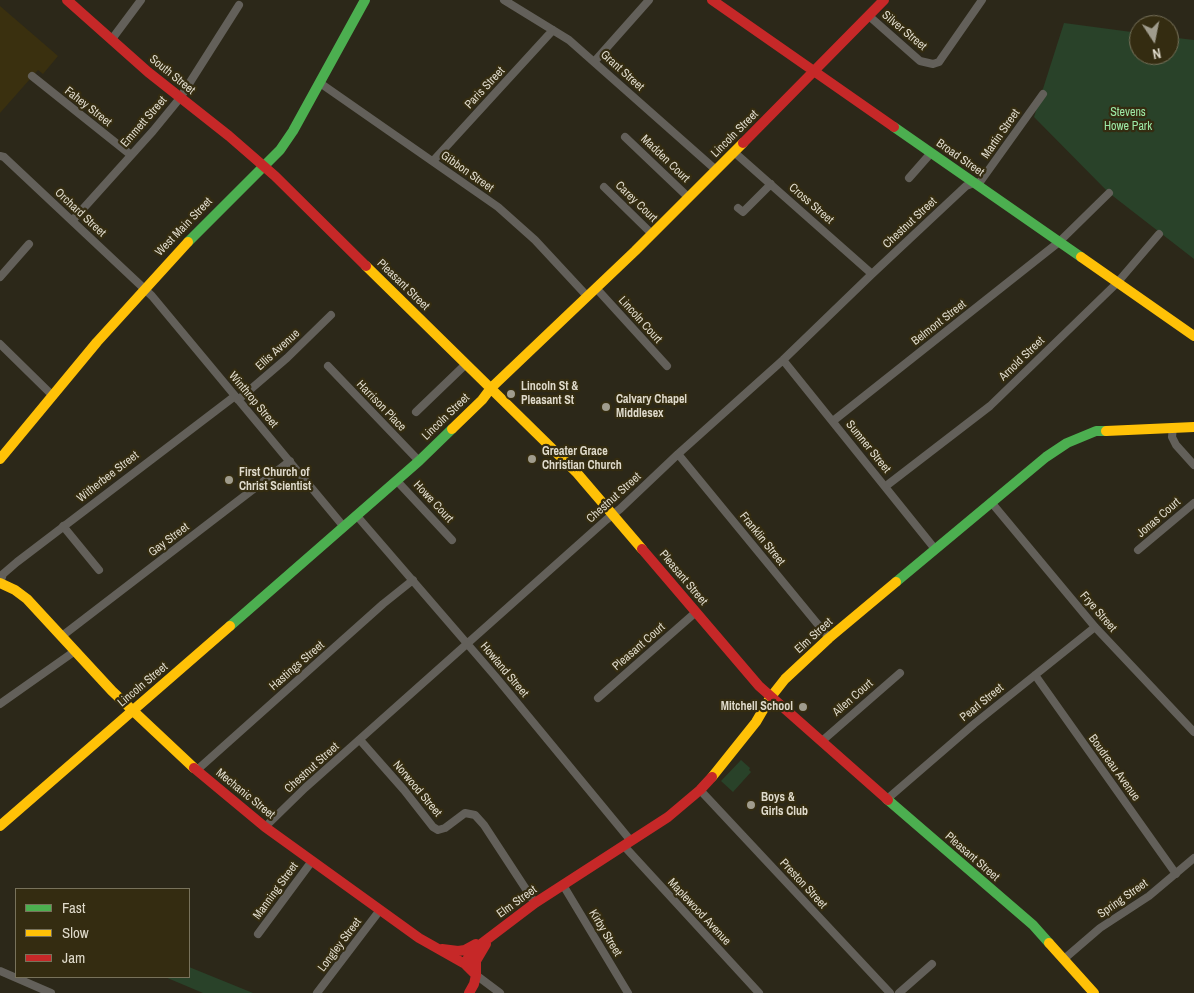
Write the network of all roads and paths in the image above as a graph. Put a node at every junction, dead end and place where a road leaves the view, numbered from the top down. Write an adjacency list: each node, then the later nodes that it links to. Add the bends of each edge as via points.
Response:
1 (67, 0): 12 (street, South Street)
2 (140, 0): 12 (street)
3 (365, 0): 16 (street, West Main Street)
4 (504, 0): 11 (street, Grant Street)
5 (649, 0): 13 (street)
6 (712, 0): 14 (street, Broad Street)
7 (884, 0): 10 (street, Lincoln Street)
8 (982, 0): 10 (street, Silver Street, via 939,62 933,64 920,60)
9 (239, 5): 18 (street, Emmett Street)
10 (869, 16): 14 (street, Lincoln Street)
11 (553, 30): 13 (street, Grant Street); 24 (street, Paris Street)
12 (112, 39): 18 (street, South Street)
13 (594, 62): 26 (street, Grant Street)
14 (814, 71): 20 (street, Lincoln Street); 21 (street, Broad Street)
15 (32, 76): 22 (street, Fahey Street)
16 (320, 83): 24 (street, Gibbon Street); 25 (street, West Main Street, via 286,142)
17 (1043, 94): 28 (street, Martin Street, via 980,182)
18 (180, 98): 22 (street, Emmett Street); 25 (street, South Street)
19 (625, 137): 32 (street, Madden Court)
20 (734, 152): 26 (street, Lincoln Street); 29 (street, Cross Street)
21 (931, 153): 27 (street); 28 (street, Broad Street)
22 (131, 155): 34 (street, Emmett Street)
23 (0, 156): 34 (street, Orchard Street)
24 (433, 161): 44 (street, Gibbon Street, via 498,207 535,240)
25 (264, 166): 42 (street, West Main Street); 49 (street, Pleasant Street)
26 (716, 170): 32 (street, Lincoln Street)
27 (909, 178)
28 (974, 183): 37 (street, Broad Street); 39 (street, Chestnut Street, via 966,186)
29 (771, 184): 33 (street, via 743,212); 39 (street, Cross Street)
30 (604, 187): 35 (street, Carey Court)
31 (1109, 193): 37 (street, Belmont Street)
32 (688, 197): 35 (street, Lincoln Street)
33 (738, 208)
34 (72, 221): 42 (street, Orchard Street)
35 (652, 234): 43 (street, Lincoln Street)
36 (1159, 234): 41 (street, Arnold Street)
37 (1059, 242): 41 (street, Broad Street); 56 (street, Belmont Street)
38 (29, 244): 40 (street)
39 (872, 274): 48 (street, Chestnut Street)
40 (0, 277)
41 (1117, 283): 46 (street, Broad Street); 65 (street, Arnold Street, via 990,406)
42 (144, 288): 53 (street, West Main Street); 54 (street, Winthrop Street)
43 (596, 288): 44 (street, Lincoln Street); 51 (street, Lincoln Court)
44 (587, 296): 52 (street, Lincoln Street)
45 (330, 315): 54 (street, Ellis Avenue, via 287,358)
46 (1194, 336)
47 (0, 344): 53 (street)
48 (783, 360): 56 (street, Sumner Street); 59 (street, Chestnut Street)
49 (466, 364): 52 (street, Pleasant Street); 55 (street)
50 (328, 366): 62 (street, Harrison Place)
51 (667, 366)
52 (491, 388): 62 (street, Lincoln Street); 68 (street, Pleasant Street, via 577,473)
53 (53, 396): 60 (street, West Main Street)
54 (237, 398): 61 (street, Winthrop Street); 70 (street, Witherbee Street)
55 (416, 412)
56 (833, 421): 65 (street, Sumner Street)
57 (1173, 427): 58 (street, Elm Street); 63 (street, via 1172,437 1176,445); 66 (street, Elm Street, via 1085,434 1052,453)
58 (1194, 428)
59 (678, 454): 68 (street, Chestnut Street); 81 (street, Franklin Street)
60 (0, 459)
61 (290, 461): 71 (street, Winthrop Street); 80 (street, Gay Street)
62 (419, 461): 64 (street, Lincoln Street)
63 (1194, 465)
64 (397, 481): 69 (street, Lincoln Street); 72 (street, Howe Court)
65 (886, 486): 73 (street, Sumner Street)
66 (991, 502): 73 (street, Elm Street); 79 (street, Frye Street)
67 (1194, 503): 74 (street, Jonas Court)
68 (612, 515): 78 (street, Pleasant Street); 82 (street, Chestnut Street)
69 (357, 516): 71 (street, Lincoln Street); 76 (street, Howland Street)
70 (63, 526): 75 (street); 77 (street, Witherbee Street, via 3,574)
71 (344, 526): 89 (street, Lincoln Street)
72 (452, 540)
73 (935, 549): 81 (street, Elm Street)
74 (1138, 550)
75 (99, 570)
76 (413, 580): 82 (street, Howland Street); 93 (street, Hastings Street)
77 (0, 583): 80 (street, Mechanic Street, via 27,599)
78 (696, 612): 86 (street, Pleasant Court); 87 (street, Pleasant Street)
79 (1095, 627): 85 (street, Pearl Street); 90 (street, Frye Street)
80 (62, 636): 83 (street, Mechanic Street)
81 (829, 638): 87 (street, Elm Street)
82 (468, 644): 91 (street, Chestnut Street); 98 (street, Howland Street)
83 (75, 651): 88 (street); 89 (street, Mechanic Street)
84 (900, 673): 92 (street, Allen Court)
85 (1035, 674): 95 (street, Pearl Street); 101 (street, Boudreau Avenue)
86 (598, 698)
87 (770, 698): 92 (street, Pleasant Street); 94 (street, Elm Street, via 756,722)
88 (0, 704)
89 (132, 710): 93 (street, Mechanic Street); 96 (street, Lincoln Street)
90 (1194, 732)
91 (360, 740): 97 (street, Chestnut Street); 103 (street, Norwood Street, via 433,827 438,830 445,828 464,813 475,815)
92 (822, 741): 95 (street, Pleasant Street)
93 (197, 770): 97 (street, Mechanic Street)
94 (700, 790): 98 (street, Elm Street); 121 (street, Preston Street)
95 (886, 800): 108 (street, Pleasant Street, via 1003,899)
96 (0, 826)
97 (265, 827): 100 (street, Mechanic Street)
98 (628, 843): 102 (street, Elm Street); 120 (street, Maplewood Avenue)
99 (1194, 858): 101 (street, Spring Street)
100 (312, 861): 104 (street, Mechanic Street); 105 (street, Manning Street)
101 (1176, 874): 108 (street, Spring Street, via 1100,928)
102 (563, 885): 103 (street, Elm Street); 119 (street, Kirby Street)
103 (535, 903): 106 (street, Elm Street)
104 (380, 910): 107 (street, Mechanic Street); 116 (street, Longley Street)
105 (258, 934)
106 (490, 938): 107 (street, Elm Street, via 465,950); 109 (street, Elm Street, via 471,952); 112 (street, Elm Street, via 476,961)
107 (434, 946): 109 (street, Mechanic Street)
108 (1064, 959): 123 (street, Pleasant Street)
109 (466, 964): 112 (street, Mechanic Street)
110 (932, 964): 122 (street)
111 (0, 971): 113 (street)
112 (476, 975): 117 (street, Elm Street); 118 (street, Mechanic Street)
113 (15, 977)
114 (16, 978): 115 (street)
115 (51, 993)
116 (317, 993)
117 (469, 993)
118 (500, 993)
119 (628, 993)
120 (759, 993)
121 (890, 993)
122 (899, 993)
123 (1094, 993)

